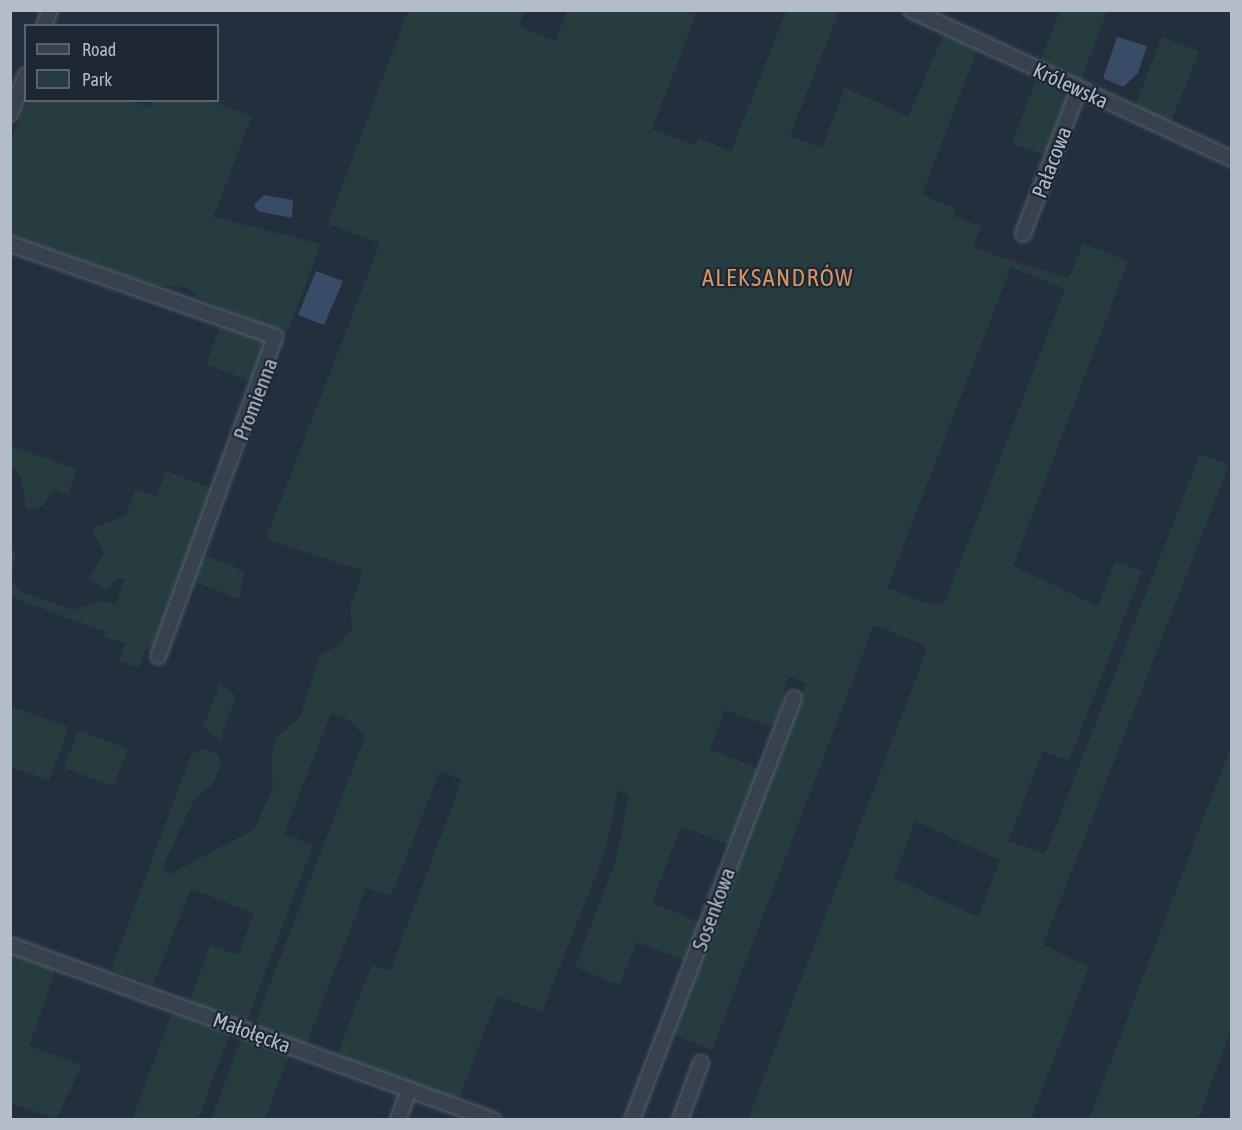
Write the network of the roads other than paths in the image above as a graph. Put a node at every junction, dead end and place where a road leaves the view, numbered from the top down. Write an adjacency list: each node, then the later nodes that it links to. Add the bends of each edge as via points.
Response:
1 (912, 10): 3 (street, Królewska)
2 (24, 80): 4 (street)
3 (1079, 89): 5 (street, Królewska); 6 (street, Pałacowa)
4 (10, 114)
5 (1232, 159)
6 (1023, 234)
7 (10, 244): 8 (street, Promienna, via 275,337)
8 (158, 656)
9 (794, 698): 15 (street, Sosenkowa)
10 (10, 945): 12 (street, Małołęcka)
11 (701, 1063): 16 (street)
12 (409, 1089): 13 (street); 14 (street, Małołęcka)
13 (398, 1119)
14 (493, 1119)
15 (632, 1119)
16 (680, 1119)

